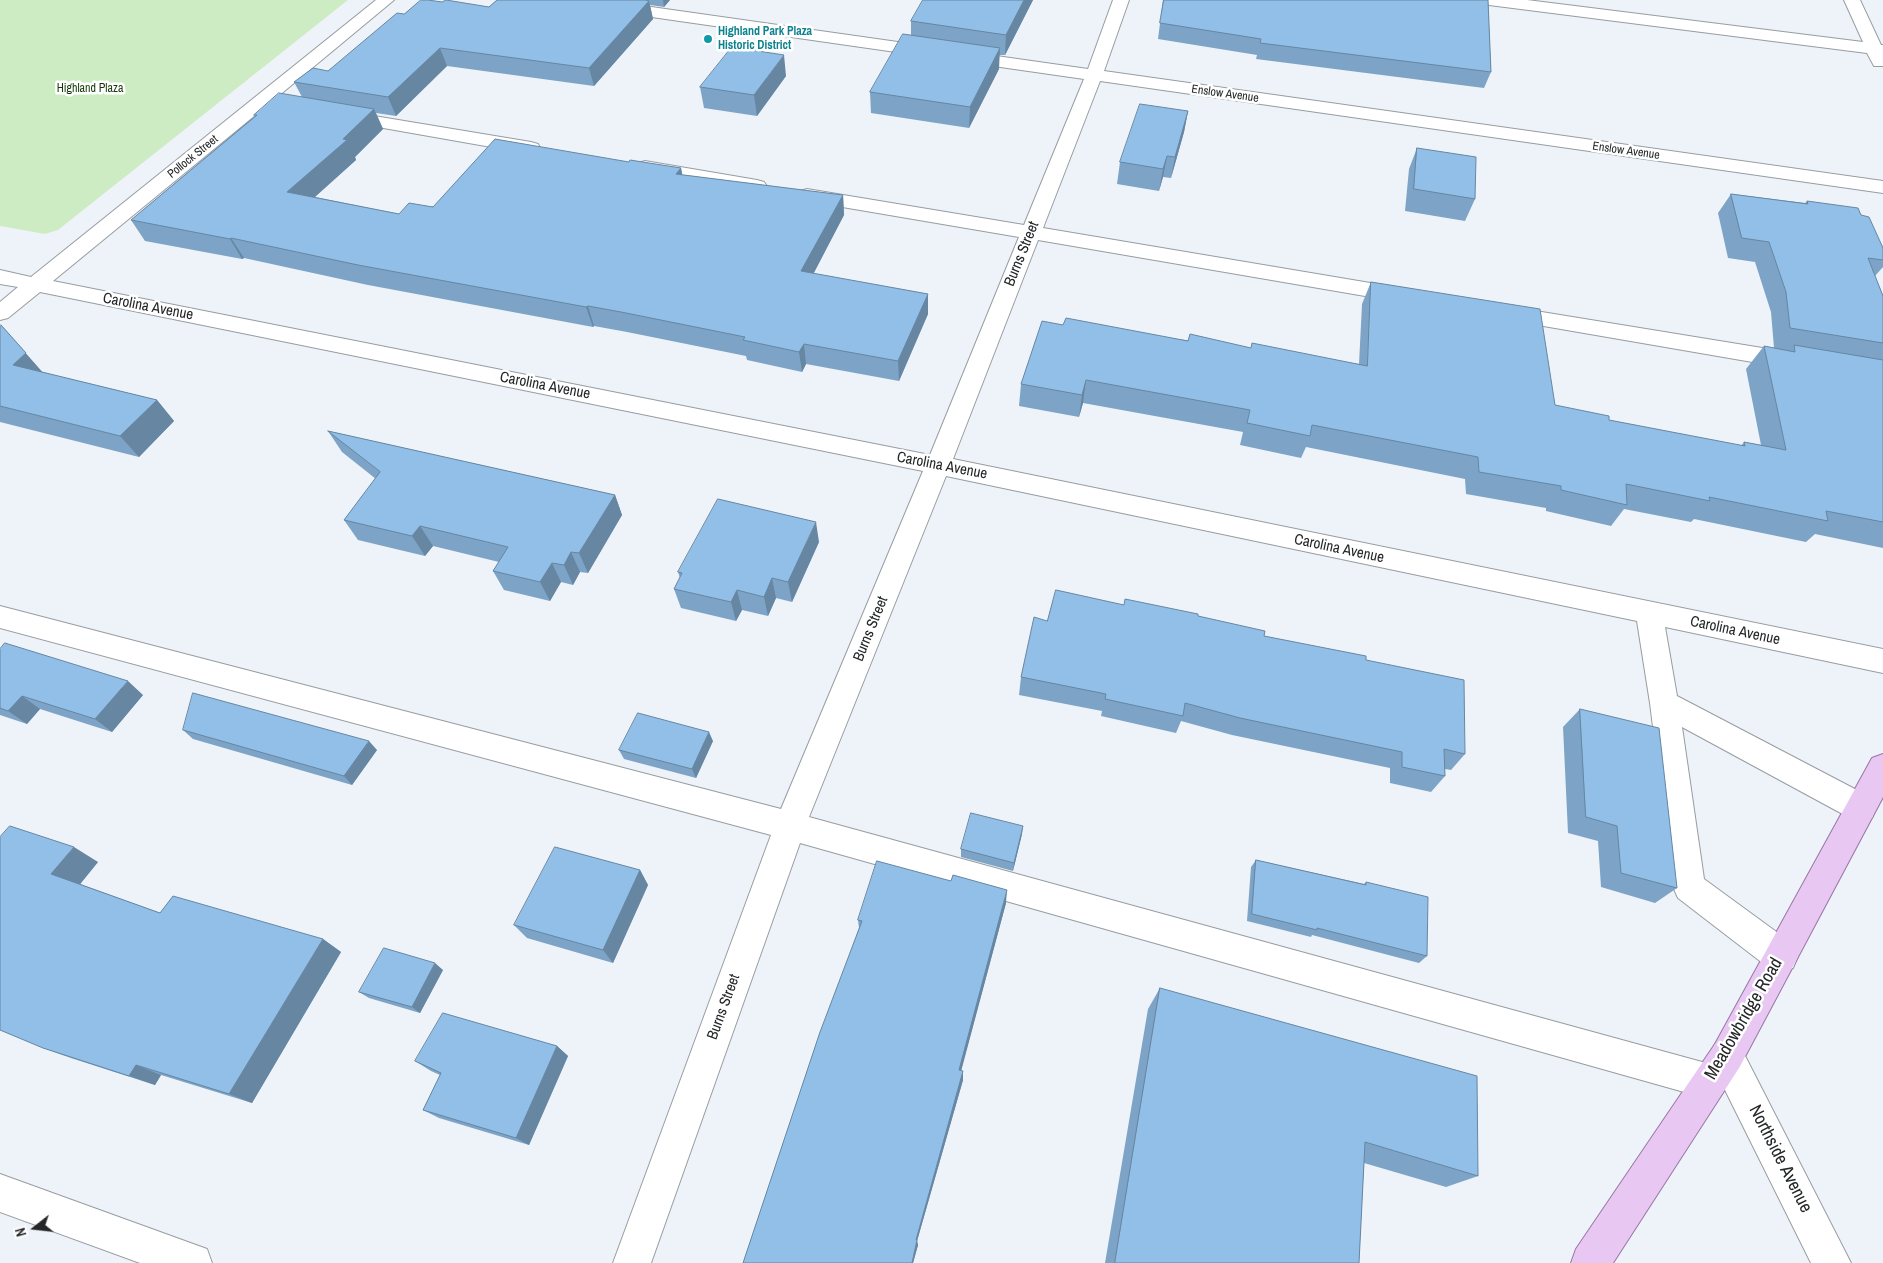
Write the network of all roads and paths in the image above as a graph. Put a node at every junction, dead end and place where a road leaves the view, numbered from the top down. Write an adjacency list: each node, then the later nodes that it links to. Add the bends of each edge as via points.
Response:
1 (386, 0): 9 (street, Pollock Street)
2 (568, 0): 8 (street, Enslow Avenue)
3 (1121, 0): 8 (street, Burns Street)
4 (1489, 0): 6 (street)
5 (1852, 0): 6 (street)
6 (1879, 49): 7 (street)
7 (1883, 68)
8 (1094, 75): 12 (street, Enslow Avenue); 13 (street, Burns Street)
9 (260, 101): 10 (street); 15 (street, Pollock Street)
10 (554, 152)
11 (622, 163): 13 (street)
12 (1883, 187)
13 (1031, 233): 16 (street); 20 (street, Burns Street)
14 (0, 277): 15 (street, Carolina Avenue)
15 (37, 284): 18 (street, Pollock Street); 20 (street, Carolina Avenue)
16 (1422, 299)
17 (1481, 309): 19 (street)
18 (0, 313)
19 (1814, 365)
20 (938, 465): 21 (street, Carolina Avenue); 27 (street, Burns Street)
21 (1649, 613): 23 (street, Carolina Avenue); 24 (street)
22 (0, 617): 27 (street)
23 (1883, 661)
24 (1664, 703): 26 (street); 28 (street, via 1689,887)
25 (1883, 767): 26 (main road, Meadowbridge Road)
26 (1861, 808): 28 (main road, Meadowbridge Road)
27 (790, 826): 29 (street); 32 (street, Burns Street)
28 (1780, 956): 29 (main road, Meadowbridge Road)
29 (1718, 1068): 33 (main road, Meadowbridge Road); 34 (street, Northside Avenue)
30 (0, 1193): 31 (street)
31 (193, 1263)
32 (632, 1263)
33 (1590, 1263)
34 (1832, 1263)

